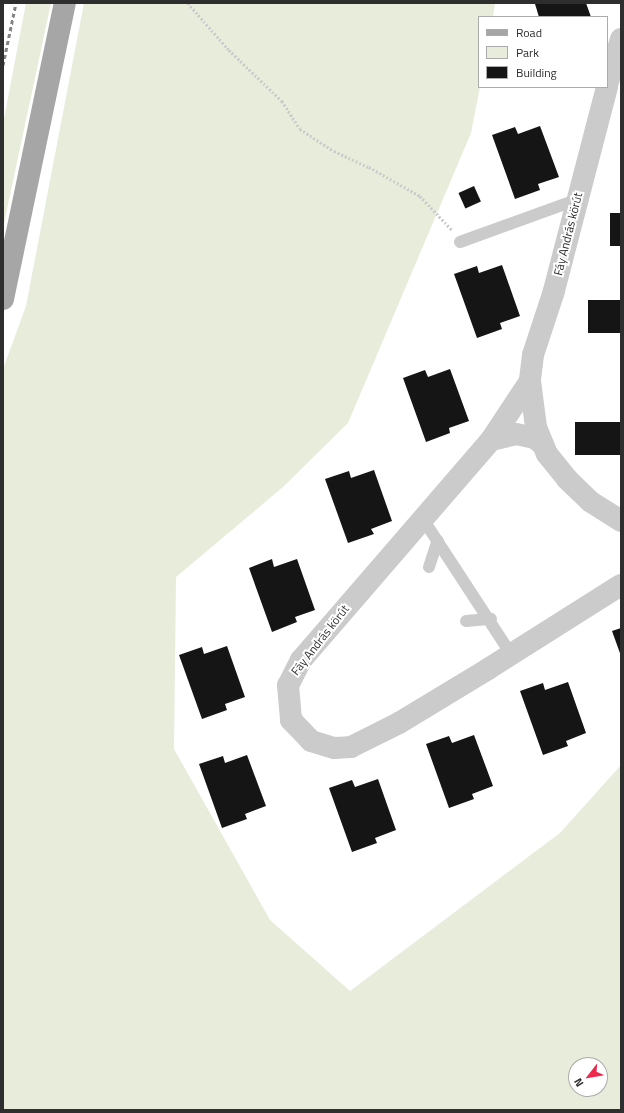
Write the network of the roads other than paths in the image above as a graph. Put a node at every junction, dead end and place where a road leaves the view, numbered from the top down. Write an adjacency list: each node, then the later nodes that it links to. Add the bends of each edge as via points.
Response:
1 (65, 3): 7 (main road)
2 (621, 39): 3 (street, Fáy András körút)
3 (608, 83)
4 (606, 88): 5 (street, Fáy András körút)
5 (576, 200): 6 (lane); 8 (street, Fáy András körút, via 554,291 533,355)
6 (460, 242)
7 (3, 299)
8 (530, 381): 9 (street, Fáy András körút); 10 (street, Fáy András körút, via 536,428)
9 (492, 440): 10 (street, via 516,434 535,438); 11 (street, Fáy András körút)
10 (543, 445): 12 (street, Fáy András körút, via 567,479 590,502)
11 (424, 519): 13 (lane); 18 (street, Fáy András körút, via 301,660 288,685 291,720 311,741 334,748 351,747 399,723)
12 (621, 521)
13 (438, 540): 14 (lane); 16 (lane)
14 (430, 567)
15 (621, 585): 18 (street, Fáy András körút)
16 (490, 619): 17 (lane); 18 (lane)
17 (466, 621)
18 (511, 654)

